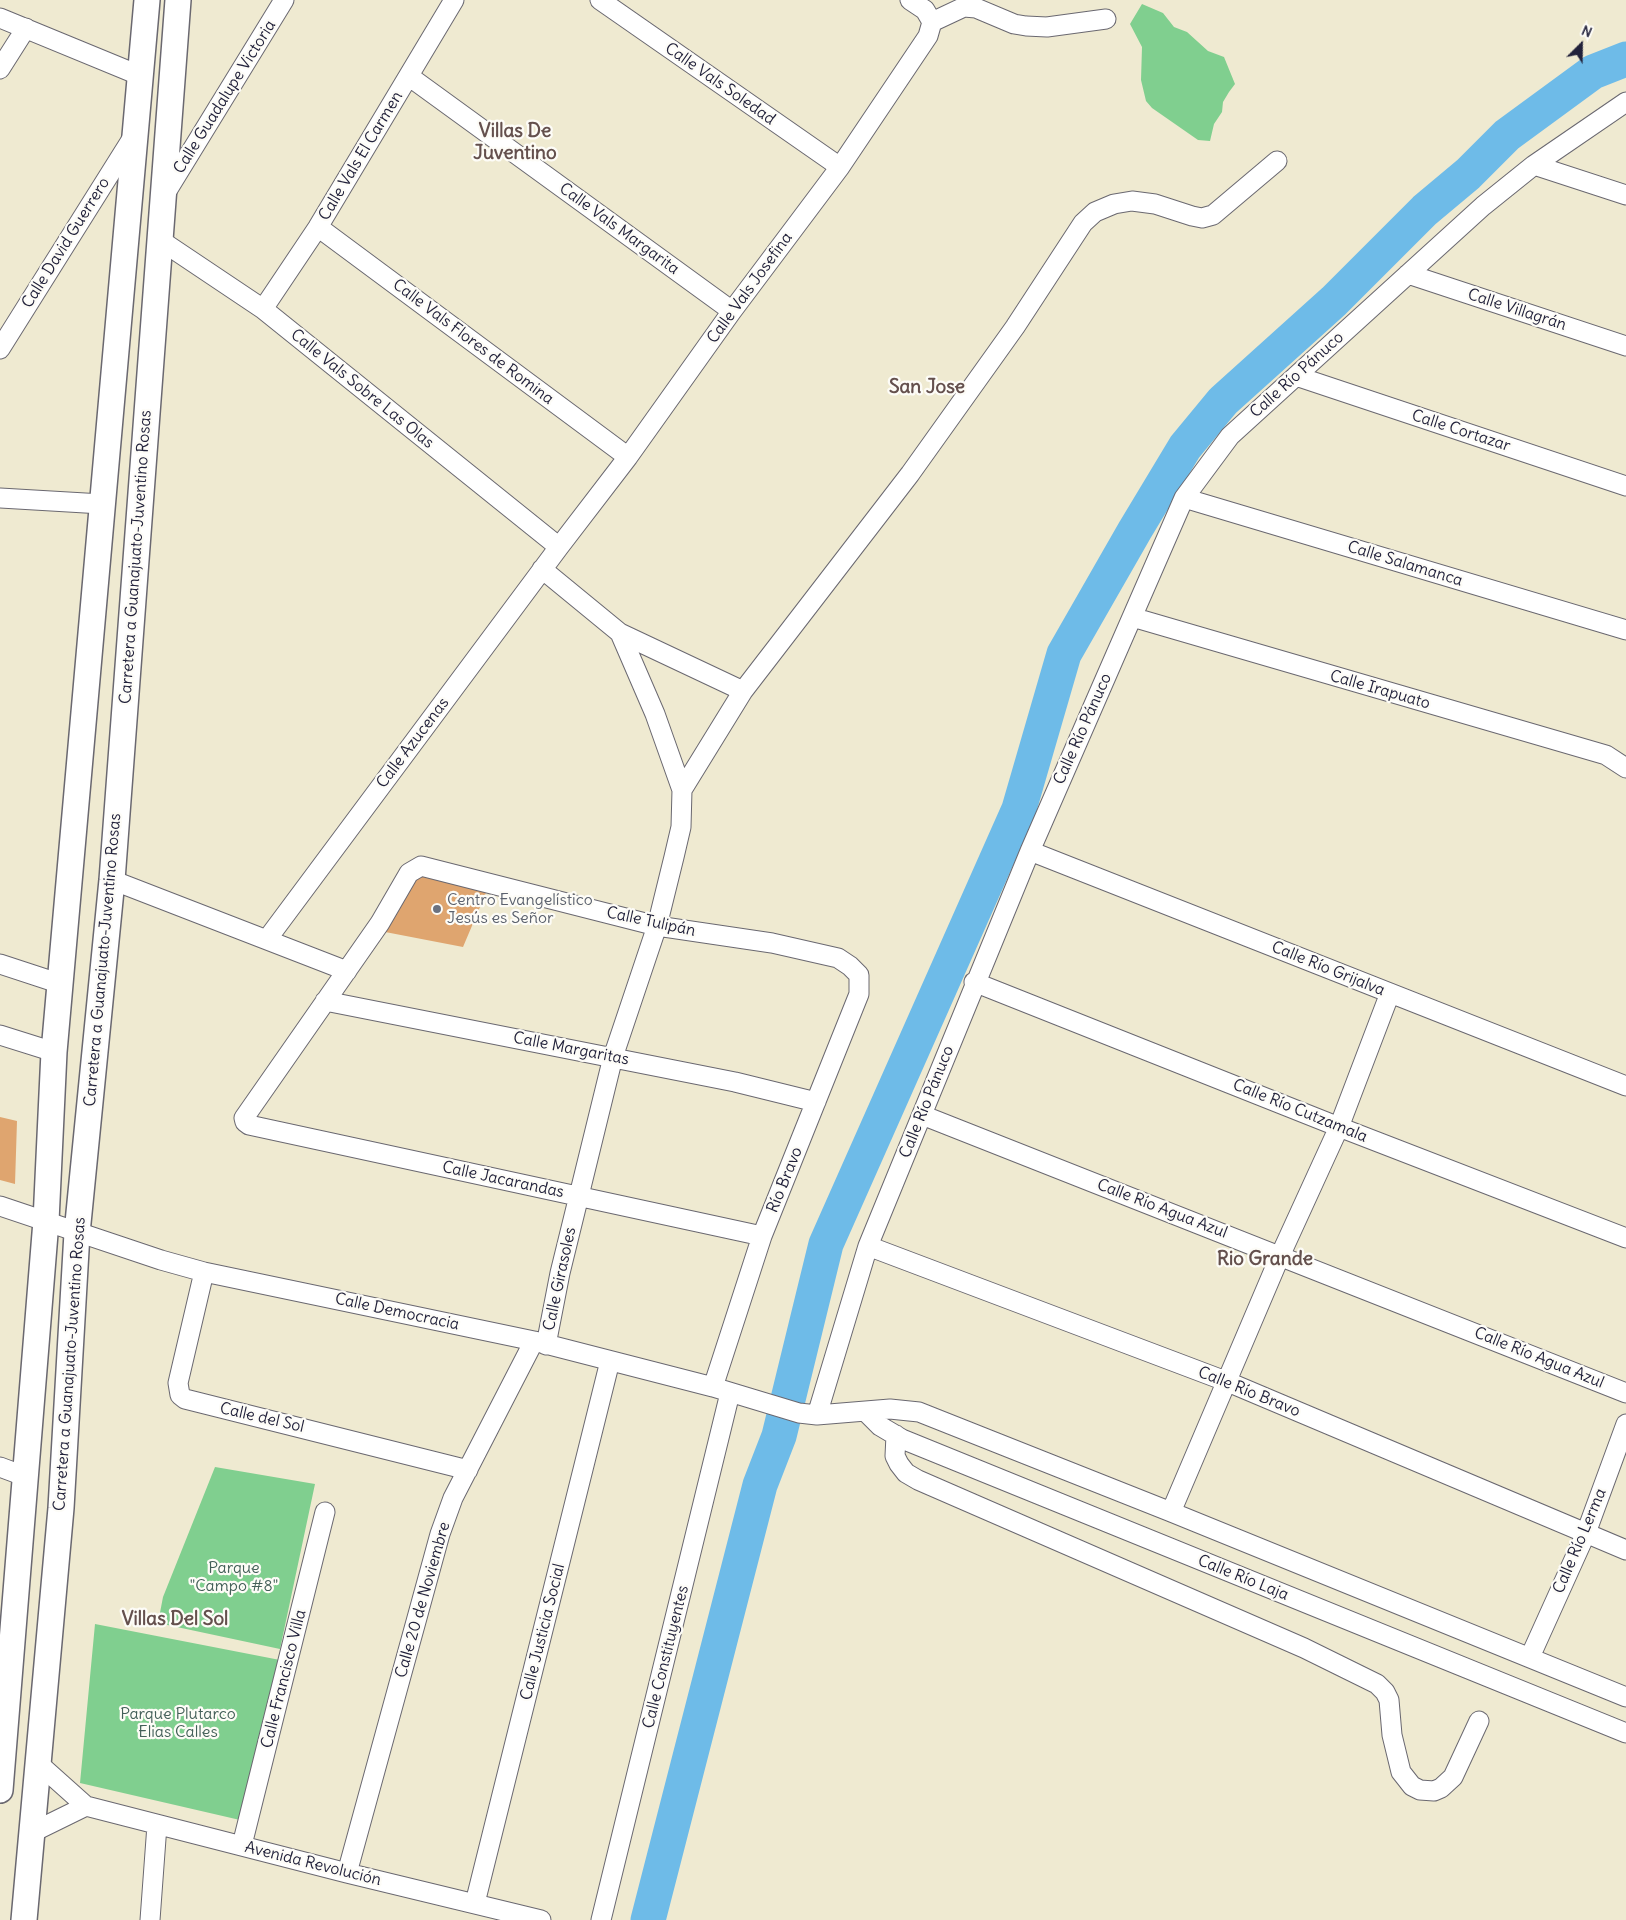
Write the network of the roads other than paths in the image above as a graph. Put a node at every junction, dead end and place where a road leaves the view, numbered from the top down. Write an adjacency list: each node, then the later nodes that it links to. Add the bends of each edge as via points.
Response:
1 (147, 0): 12 (main road, Carretera a Guanajuato-Juventino Rosas)
2 (178, 0): 19 (main road, Carretera a Guanajuato-Juventino Rosas)
3 (284, 0): 19 (street, Calle Guadalupe Victoria)
4 (454, 0): 13 (street, Calle Vals El Carmen)
5 (600, 0): 18 (street, Calle Vals Soledad)
6 (910, 0): 9 (street, via 925,10)
7 (0, 18): 10 (street)
8 (1106, 19): 9 (street, via 1046,27 1026,26 976,8 964,7)
9 (932, 22): 18 (street, Calle Vals Josefina, via 928,36)
10 (26, 28): 11 (street); 12 (street)
11 (0, 70)
12 (141, 76): 15 (main road, Carretera a Guanajuato-Juventino Rosas)
13 (410, 77): 21 (street, Calle Vals El Carmen); 25 (street, Calle Vals Margarita)
14 (1626, 102): 17 (street, Calle Río Pánuco)
15 (133, 137): 27 (street, Calle David Guerrero); 33 (main road, Carretera a Guanajuato-Juventino Rosas)
16 (1277, 162): 41 (street, via 1213,215 1197,217 1155,204 1132,201 1095,212 1083,223 910,474)
17 (1534, 165): 20 (street); 23 (street, Calle Río Pánuco)
18 (840, 167): 25 (street, Calle Vals Josefina)
19 (165, 194): 22 (main road, Carretera a Guanajuato-Juventino Rosas)
20 (1626, 195)
21 (318, 227): 24 (street, Calle Vals El Carmen); 29 (street, Calle Vals Flores de Romina)
22 (160, 240): 24 (street, Calle Vals Sobre Las Olas); 37 (main road, Carretera a Guanajuato-Juventino Rosas)
23 (1408, 274): 26 (street, Calle Villagrán); 28 (street, Calle Río Pánuco)
24 (263, 309): 34 (street, Calle Vals Sobre Las Olas)
25 (732, 311): 29 (street, Calle Vals Josefina)
26 (1626, 346)
27 (0, 349)
28 (1296, 376): 30 (street, Calle Cortazar); 32 (street, Calle Río Pánuco, via 1230,436)
29 (628, 457): 34 (street, Calle Vals Josefina)
30 (1626, 486)
31 (0, 498): 33 (street)
32 (1184, 498): 38 (street, Calle Río Pánuco); 39 (street, Calle Salamanca)
33 (102, 504): 36 (main road, Carretera a Guanajuato-Juventino Rosas)
34 (558, 547): 35 (street, Calle Azucenas)
35 (542, 569): 40 (street); 47 (street, Calle Azucenas)
36 (94, 604): 37 (main road); 52 (main road, Carretera a Guanajuato-Juventino Rosas)
37 (132, 607): 45 (main road, Carretera a Guanajuato-Juventino Rosas)
38 (1132, 617): 42 (street, Calle Irapuato, via 1606,755); 44 (street, Calle Río Pánuco)
39 (1626, 630)
40 (620, 633): 41 (street); 43 (street)
41 (743, 691): 43 (street)
42 (1626, 768)
43 (682, 790): 46 (street, Calle Girasoles, via 681,827)
44 (1030, 851): 51 (street, Calle Río Pánuco); 53 (street, Calle Río Grijalva)
45 (112, 880): 47 (street); 65 (main road, Carretera a Guanajuato-Juventino Rosas)
46 (657, 926): 49 (street, Calle Tulipán, via 421,866 409,873); 50 (street, Calle Tulipán, via 772,943 838,958); 57 (street, Calle Girasoles)
47 (268, 938): 49 (street)
48 (0, 964): 52 (street)
49 (347, 971): 54 (street)
50 (858, 975): 59 (street, Río Bravo, via 859,994)
51 (974, 982): 60 (street, Calle Río Pánuco); 61 (street, Calle Río Cutzamala)
52 (61, 984): 56 (main road, Carretera a Guanajuato-Juventino Rosas)
53 (1390, 993): 58 (street, Calle Río Grijalva); 61 (street)
54 (325, 1001): 57 (street, Calle Margaritas); 62 (street, Calle Jacarandas, via 245,1115 245,1122)
55 (0, 1035): 56 (street)
56 (54, 1052): 64 (main road, Carretera a Guanajuato-Juventino Rosas)
57 (613, 1058): 59 (street, Calle Margaritas); 62 (street, Calle Girasoles)
58 (1626, 1086)
59 (816, 1102): 66 (street, Río Bravo)
60 (922, 1115): 68 (street, Calle Río Pánuco); 69 (street, Calle Río Agua Azul)
61 (1339, 1127): 67 (street, Calle Río Cutzamala); 69 (street)
62 (578, 1196): 66 (street, Calle Jacarandas); 71 (street, Calle Girasoles)
63 (0, 1206): 64 (street, Calle Democracia)
64 (46, 1221): 65 (street, Calle Democracia); 82 (main road, Carretera a Guanajuato-Juventino Rosas)
65 (77, 1233): 70 (street, Calle Democracia); 88 (main road, Carretera a Guanajuato-Juventino Rosas)
66 (762, 1236): 74 (street, Río Bravo)
67 (1626, 1238)
68 (868, 1246): 73 (street, Calle Río Bravo); 77 (street, Calle Río Pánuco)
69 (1280, 1256): 73 (street); 75 (street, Calle Río Agua Azul)
70 (204, 1272): 71 (street, Calle Democracia); 81 (street, Calle del Sol, via 178,1383 180,1395 185,1399)
71 (540, 1343): 72 (street, Calle Democracia); 81 (street, Calle 20 de Noviembre, via 499,1406)
72 (610, 1361): 74 (street, Calle Democracia); 100 (street, Calle Justicia Social)
73 (1228, 1382): 84 (street); 85 (street, Calle Río Bravo)
74 (722, 1390): 77 (street, Calle Democracia); 104 (street, Calle Constituyentes)
75 (1626, 1393)
76 (866, 1412): 77 (street); 79 (street, Calle Río Laja, via 880,1426); 84 (street, via 890,1409 919,1412)
77 (808, 1414)
78 (1626, 1424): 85 (street, Calle Río Lerma)
79 (896, 1435): 91 (street, via 899,1464 918,1480 1304,1648 1377,1684 1389,1700 1392,1735 1401,1772 1412,1786 1420,1790 1426,1792 1441,1788 1453,1777); 92 (street, Calle Río Laja)
80 (0, 1467): 82 (street)
81 (468, 1470): 99 (street, Calle 20 de Noviembre, via 453,1498 440,1534)
82 (24, 1476): 87 (main road, Carretera a Guanajuato-Juventino Rosas)
83 (325, 1512): 98 (street, Calle Francisco Villa)
84 (1172, 1512): 89 (street)
85 (1586, 1533): 86 (street, Calle Río Bravo); 89 (street, Calle Río Lerma)
86 (1626, 1550)
87 (15, 1586): 88 (main road); 94 (main road, Carretera a Guanajuato-Juventino Rosas)
88 (54, 1589): 93 (main road, Carretera a Guanajuato-Juventino Rosas)
89 (1530, 1657): 90 (street)
90 (1626, 1697)
91 (1479, 1722)
92 (1626, 1734)
93 (39, 1764): 95 (street, Avenida Revolución); 97 (main road, Carretera a Guanajuato-Juventino Rosas)
94 (0, 1790)
95 (86, 1806): 96 (street, Avenida Revolución); 97 (street)
96 (157, 1825): 98 (street, Avenida Revolución); 102 (street)
97 (31, 1833): 101 (main road, Carretera a Guanajuato-Juventino Rosas)
98 (242, 1846): 99 (street, Avenida Revolución)
99 (347, 1873): 100 (street, Avenida Revolución)
100 (475, 1903): 103 (street, Avenida Revolución)
101 (24, 1920)
102 (150, 1920)
103 (541, 1920)
104 (601, 1920)

